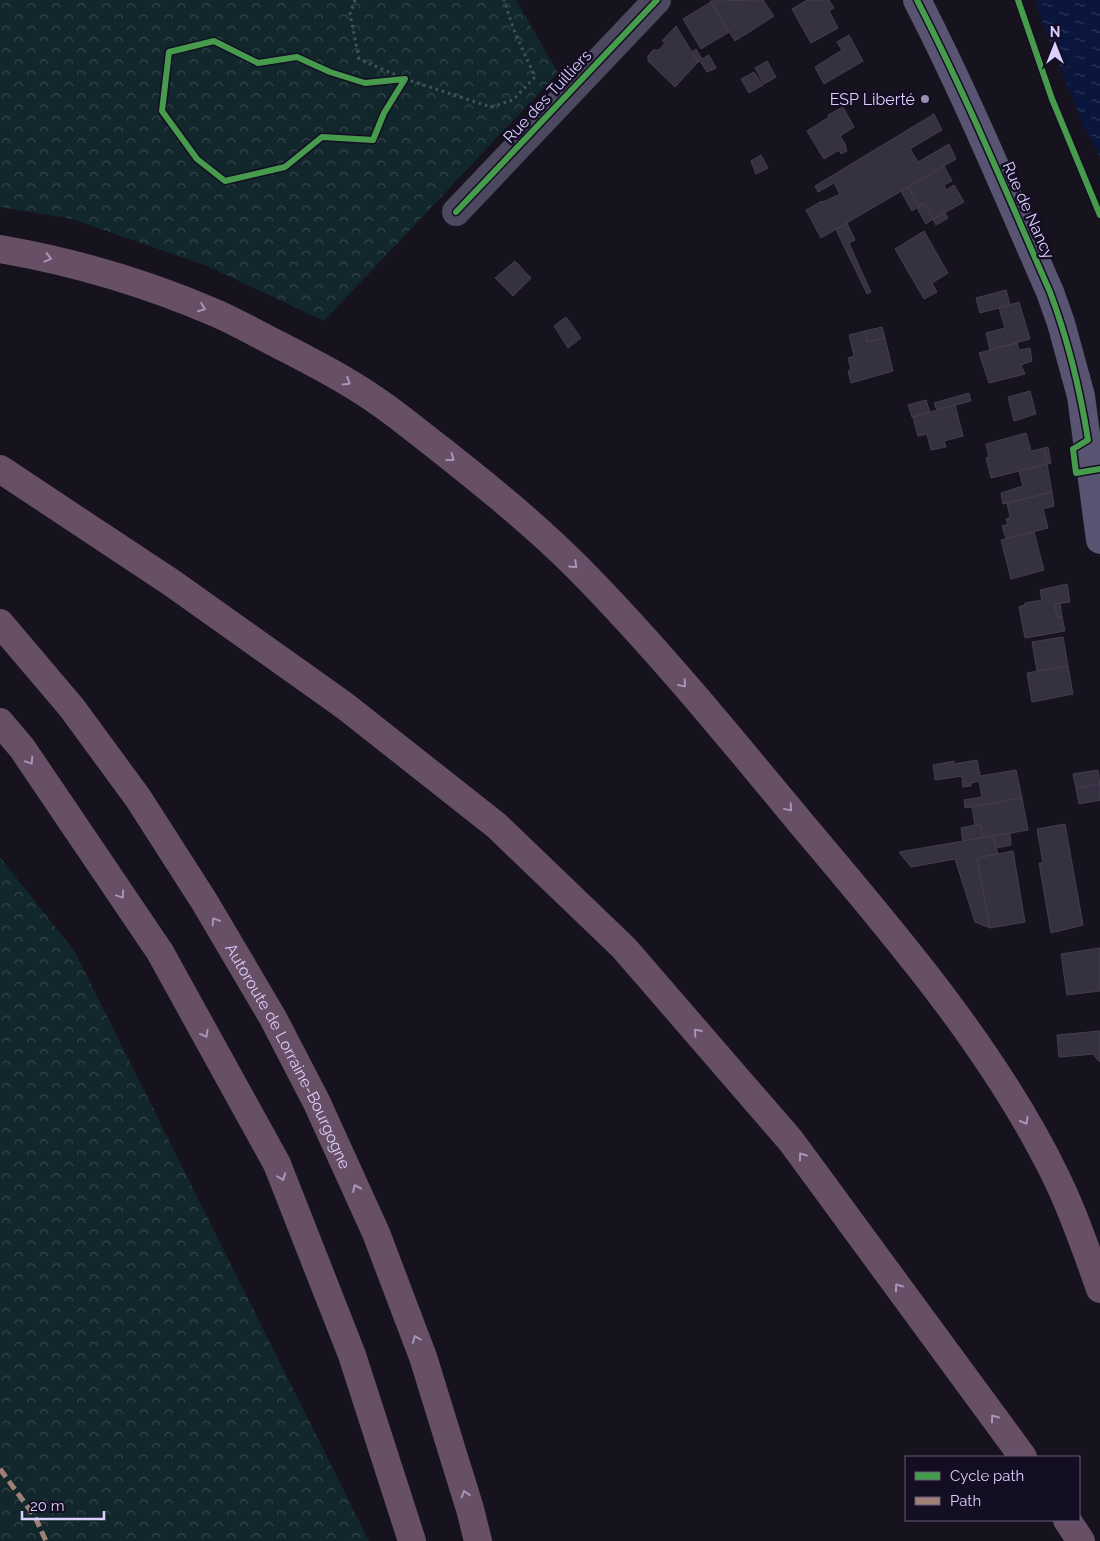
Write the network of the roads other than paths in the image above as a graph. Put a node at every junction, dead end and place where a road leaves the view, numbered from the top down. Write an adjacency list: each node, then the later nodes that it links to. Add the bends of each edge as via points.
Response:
1 (657, 0): 3 (street, Rue des Tuilliers)
2 (917, 0): 6 (main road, Rue de Nancy, via 971,114 1061,323 1081,396)
3 (456, 212)
4 (0, 249): 9 (highway, one-way to 9, via 41,256 132,282 220,315 323,368 377,401 490,488 575,566 645,639 739,749 905,949 957,1018 1027,1122 1057,1179)
5 (0, 469): 10 (highway, one-way to 5, via 791,1141 624,948 497,826 345,706 172,583)
6 (1100, 540)
7 (0, 623): 13 (highway, Autoroute de Lorraine-Bourgogne, one-way to 7, via 422,1357 376,1233 317,1103 273,1018 138,798 72,708)
8 (0, 722): 12 (highway, one-way to 12, via 22,748 160,952 277,1164 352,1355)
9 (1100, 1289)
10 (1022, 1456)
11 (1068, 1521): 14 (highway)
12 (412, 1541)
13 (478, 1541)
14 (1082, 1541)

